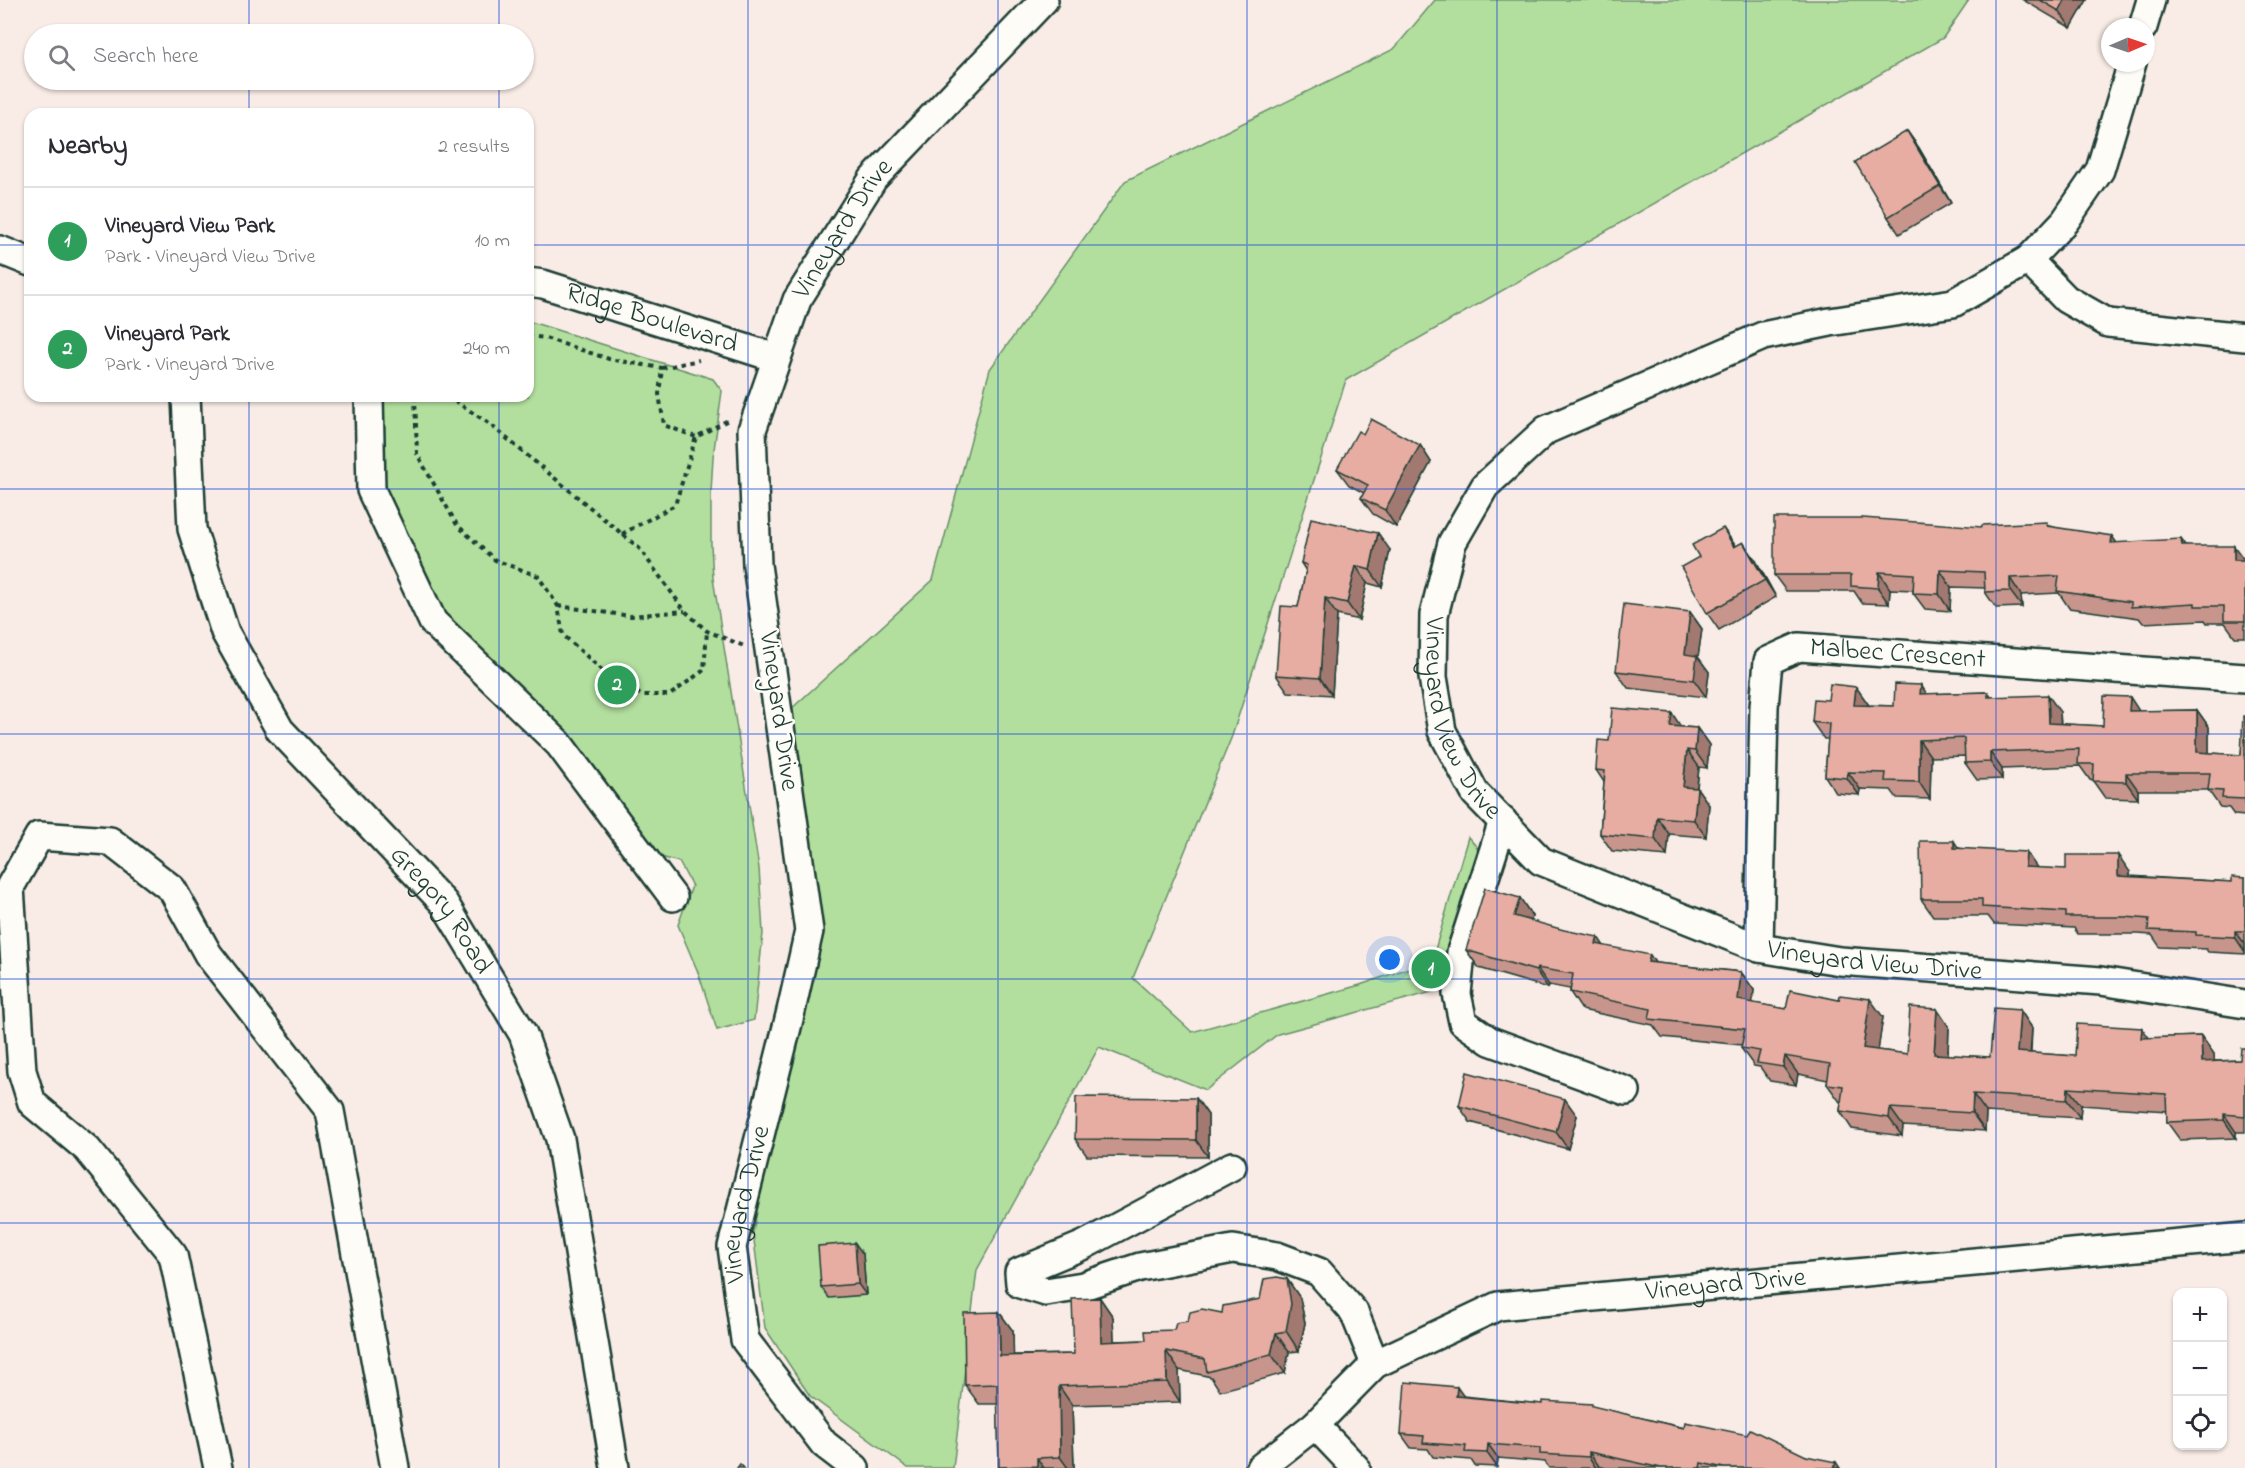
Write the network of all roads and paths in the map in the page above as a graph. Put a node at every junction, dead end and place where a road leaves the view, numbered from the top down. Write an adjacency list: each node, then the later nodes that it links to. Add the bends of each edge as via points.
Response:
1 (1044, 0): 11 (street, Vineyard Drive, via 873,179 797,300)
2 (2151, 0): 3 (street)
3 (2146, 18)
4 (2129, 72): 7 (street, Vineyard View Drive, via 2100,170 2064,221)
5 (0, 250): 6 (street)
6 (24, 260)
7 (2028, 260): 10 (street, via 2066,299 2108,323); 24 (street, Vineyard View Drive, via 1953,303 1764,336 1546,430 1485,486 1452,543 1434,615 1433,677 1442,731 1475,793)
8 (534, 283): 11 (street, Ridge Boulevard)
9 (534, 337): 17 (path, via 609,359 662,368 659,394 664,425)
10 (2245, 337)
11 (776, 358): 16 (street, Vineyard Drive)
12 (186, 402): 35 (street, Gregory Road, via 192,529 225,632 280,730 444,903 523,1034 560,1140)
13 (369, 402): 25 (street, via 371,490 433,622 560,744)
14 (416, 402): 19 (path, via 417,454 457,525 495,560 538,576)
15 (456, 402): 18 (path, via 487,422)
16 (759, 411): 17 (path, via 728,419); 22 (street, Vineyard Drive, via 752,430 757,565)
17 (696, 437): 18 (path, via 675,505)
18 (622, 534): 20 (path, via 639,548)
19 (558, 606): 20 (path, via 631,616); 21 (path, via 563,635 612,679 641,695 670,695 704,670)
20 (685, 611): 21 (path)
21 (707, 631): 22 (path)
22 (770, 657): 36 (street, Vineyard Drive, via 809,930 732,1247 745,1340 824,1444)
23 (2245, 678): 26 (street, Malbec Crescent, via 1799,647 1768,661)
24 (1503, 821): 26 (street, Vineyard View Drive, via 1542,861); 28 (street, via 1461,952 1457,994 1463,1022 1490,1041)
25 (673, 897)
26 (1759, 948): 27 (street, Vineyard View Drive, via 1840,961 2101,981)
27 (2245, 1004)
28 (1626, 1092)
29 (1232, 1166): 31 (street, via 1084,1245 1019,1272 1020,1284 1056,1291 1140,1267 1233,1249 1277,1256 1319,1272 1354,1312)
30 (2245, 1237): 31 (street, Vineyard Drive, via 1498,1305)
31 (1375, 1364): 32 (street, Vineyard Drive)
32 (1315, 1425): 37 (street, Vineyard Drive); 38 (street)
33 (218, 1468): 34 (street, via 173,1255 87,1149 32,1103 22,1071 10,887 39,836 110,841 172,889 208,954 330,1111)
34 (395, 1468)
35 (615, 1468)
36 (855, 1468)
37 (1260, 1468)
38 (1356, 1468)

